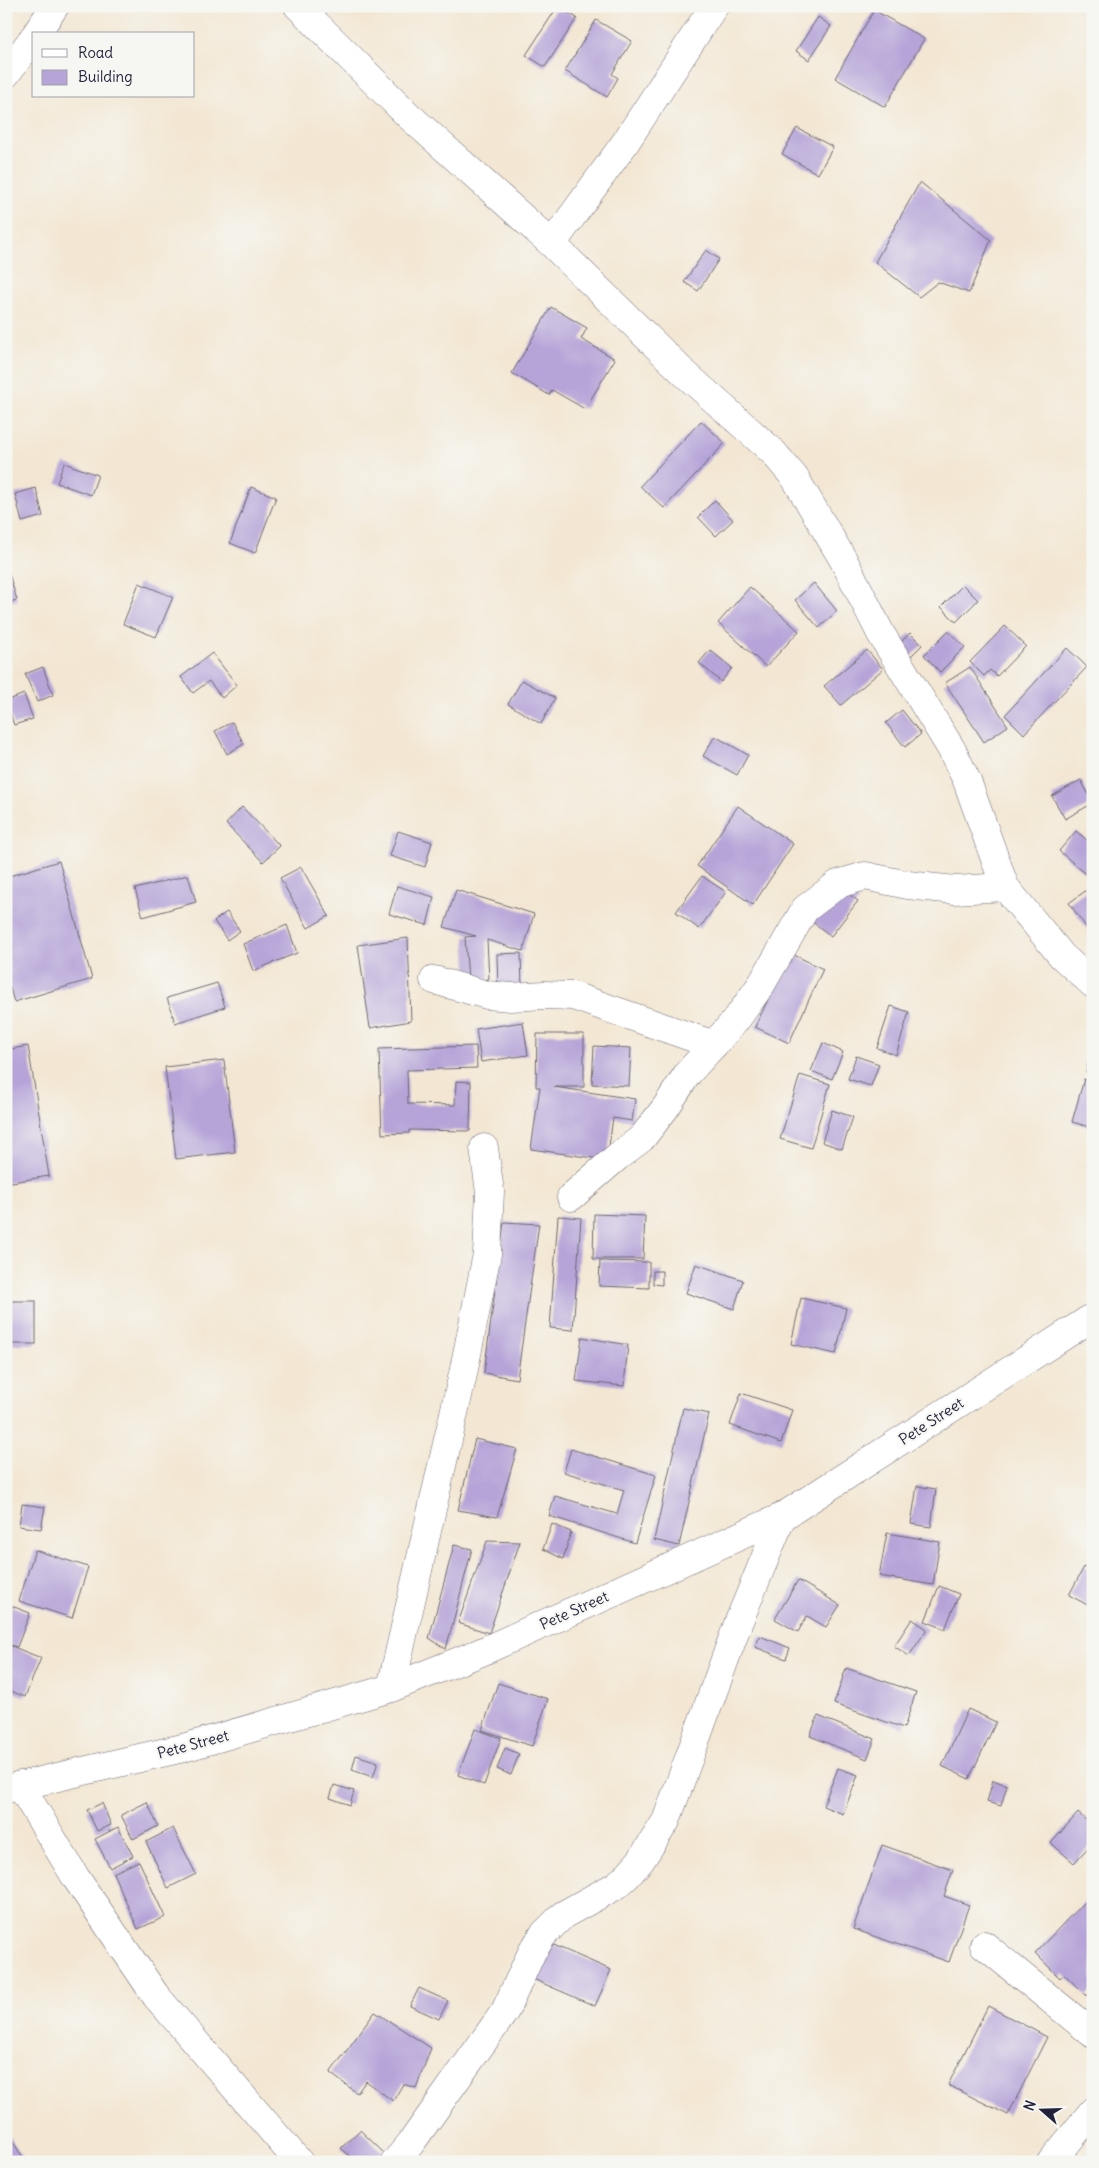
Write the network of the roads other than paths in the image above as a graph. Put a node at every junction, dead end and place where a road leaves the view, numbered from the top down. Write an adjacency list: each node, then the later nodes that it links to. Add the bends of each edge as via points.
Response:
1 (55, 6): 4 (street)
2 (298, 6): 7 (street, via 408,115)
3 (714, 6): 7 (street, via 625,143)
4 (37, 32)
5 (32, 39): 6 (street)
6 (6, 74)
7 (552, 244): 8 (street, via 662,352 773,452 795,478 844,561 881,634 952,750 967,781)
8 (1005, 887): 10 (street, via 1062,956); 11 (street, via 955,890 865,876 838,884 805,910 761,985)
9 (434, 980): 11 (street, via 487,995 573,996)
10 (1093, 984)
11 (714, 1045): 13 (street, via 688,1073 642,1138)
12 (484, 1148): 16 (street, via 490,1192 487,1254)
13 (571, 1197)
14 (1093, 1317): 15 (street, Pete Street)
15 (782, 1517): 16 (street, Pete Street, via 479,1653); 22 (street, via 739,1621 666,1821 626,1877 563,1915 542,1935 505,2011)
16 (391, 1688): 17 (street, Pete Street, via 183,1748)
17 (13, 1787): 21 (street, via 156,1996)
18 (984, 1945): 19 (street)
19 (1093, 2034)
20 (1093, 2111): 23 (street)
21 (299, 2162)
22 (395, 2162)
23 (1051, 2162)

